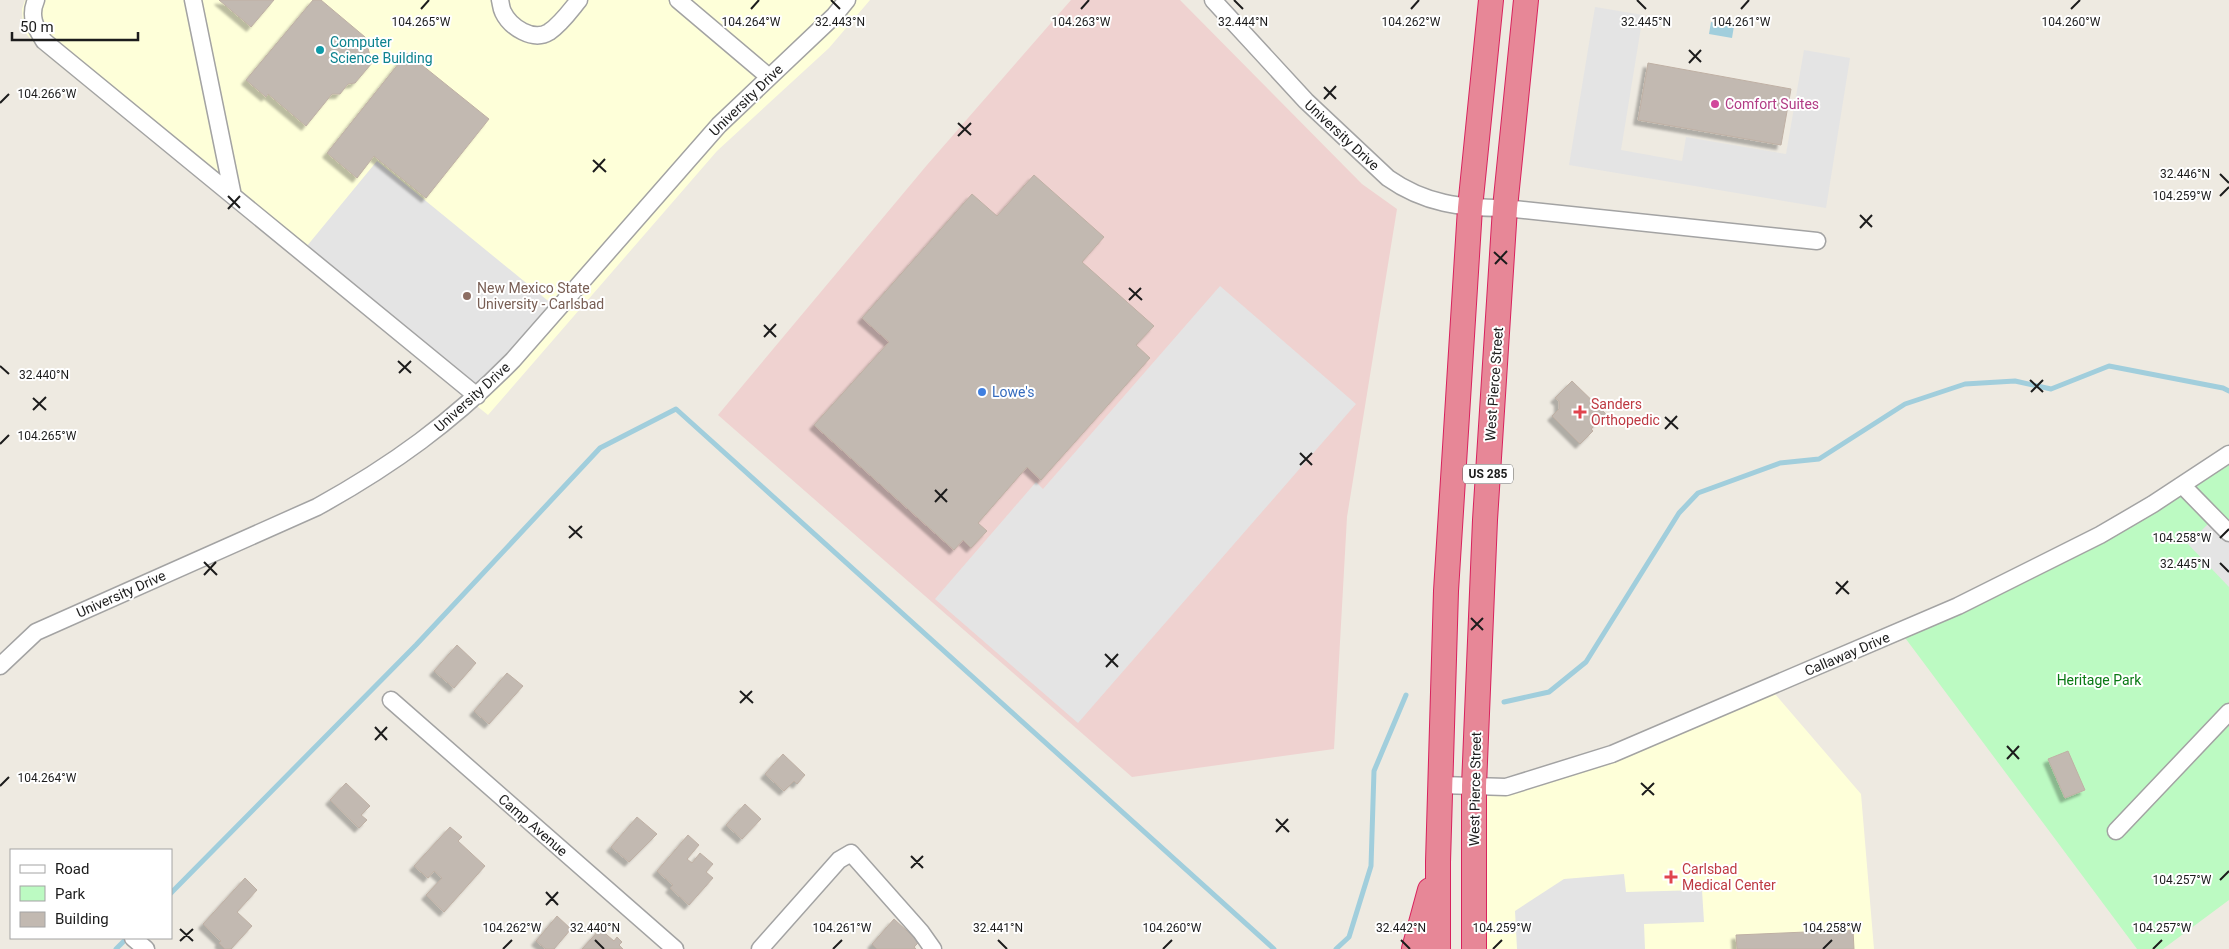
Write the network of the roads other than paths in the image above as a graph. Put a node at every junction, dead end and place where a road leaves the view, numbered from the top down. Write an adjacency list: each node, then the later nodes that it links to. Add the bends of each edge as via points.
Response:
1 (36, 0): 11 (street, via 32,10 33,22 44,41)
2 (193, 0): 11 (street)
3 (500, 0): 4 (street, via 511,23 535,36 548,33)
4 (579, 0)
5 (678, 0): 10 (street)
6 (847, 0): 10 (street, University Drive)
7 (1213, 0): 12 (street, University Drive, via 1306,101 1388,178 1420,196)
8 (1491, 0): 12 (highway, US 285)
9 (1526, 0): 13 (highway, West Pierce Street / US 285)
10 (769, 77): 15 (street, University Drive, via 719,125 513,360)
11 (233, 196): 15 (street)
12 (1470, 208): 13 (street, University Drive); 22 (highway, US 285, via 1446,592)
13 (1505, 208): 14 (street, University Drive); 23 (highway, West Pierce Street / US 285, via 1485,520)
14 (1818, 241)
15 (477, 396): 19 (street, University Drive, via 421,443 349,489 317,507 46,627 26,640)
16 (2229, 454): 17 (street, Callaway Drive)
17 (2182, 485): 18 (street); 23 (street, Callaway Drive, via 2100,535 1958,606 1612,754 1506,787)
18 (2229, 533)
19 (0, 666)
20 (391, 700): 26 (street, Camp Avenue)
21 (2229, 712): 24 (street)
22 (1441, 785): 23 (street, Callaway Drive); 25 (highway, US 285)
23 (1474, 786): 31 (highway, West Pierce Street / US 285)
24 (2116, 831)
25 (1438, 862): 29 (highway); 30 (highway, US 285)
26 (676, 949)
27 (760, 949): 28 (street, via 839,860 851,853)
28 (933, 949)
29 (1414, 949)
30 (1438, 949)
31 (1474, 949)

